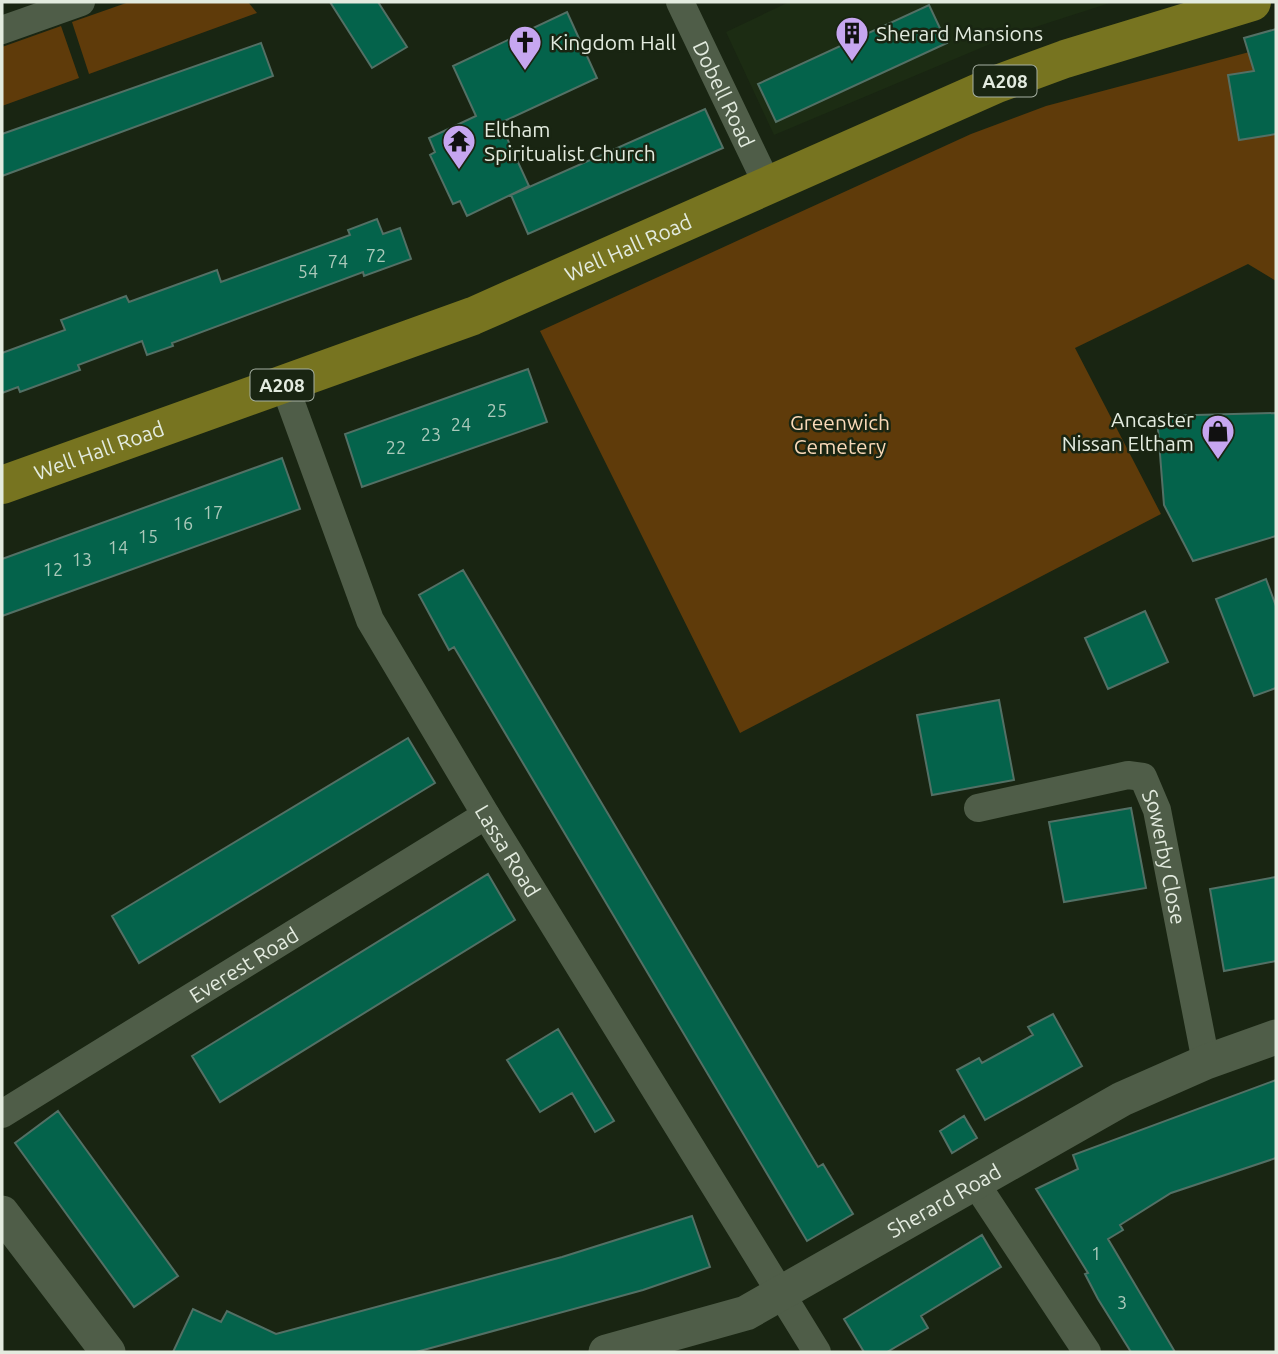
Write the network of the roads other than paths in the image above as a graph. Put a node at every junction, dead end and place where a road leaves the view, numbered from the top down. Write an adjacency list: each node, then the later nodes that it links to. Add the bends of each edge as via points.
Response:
1 (82, 2): 4 (street)
2 (680, 2): 5 (street, Dobell Road)
3 (1252, 2): 5 (main road, Well Hall Road / A208, via 997,84)
4 (2, 30)
5 (768, 186): 6 (main road, Well Hall Road / A208, via 498,306)
6 (284, 384): 7 (main road, Well Hall Road / A208); 9 (street, Lassa Road, via 370,620)
7 (2, 485)
8 (978, 808): 11 (street, Sowerby Close, via 1128,775 1143,777 1157,810)
9 (486, 816): 12 (street, Everest Road); 15 (street, Lassa Road)
10 (1276, 1037): 11 (street, Sherard Road)
11 (1206, 1062): 13 (street, Sherard Road, via 1122,1099)
12 (2, 1114)
13 (974, 1181): 15 (street, Sherard Road); 19 (street)
14 (5, 1224): 16 (street)
15 (781, 1293): 17 (street, Sherard Road, via 746,1313); 18 (street, Lassa Road)
16 (108, 1352)
17 (606, 1352)
18 (817, 1352)
19 (1087, 1352)

